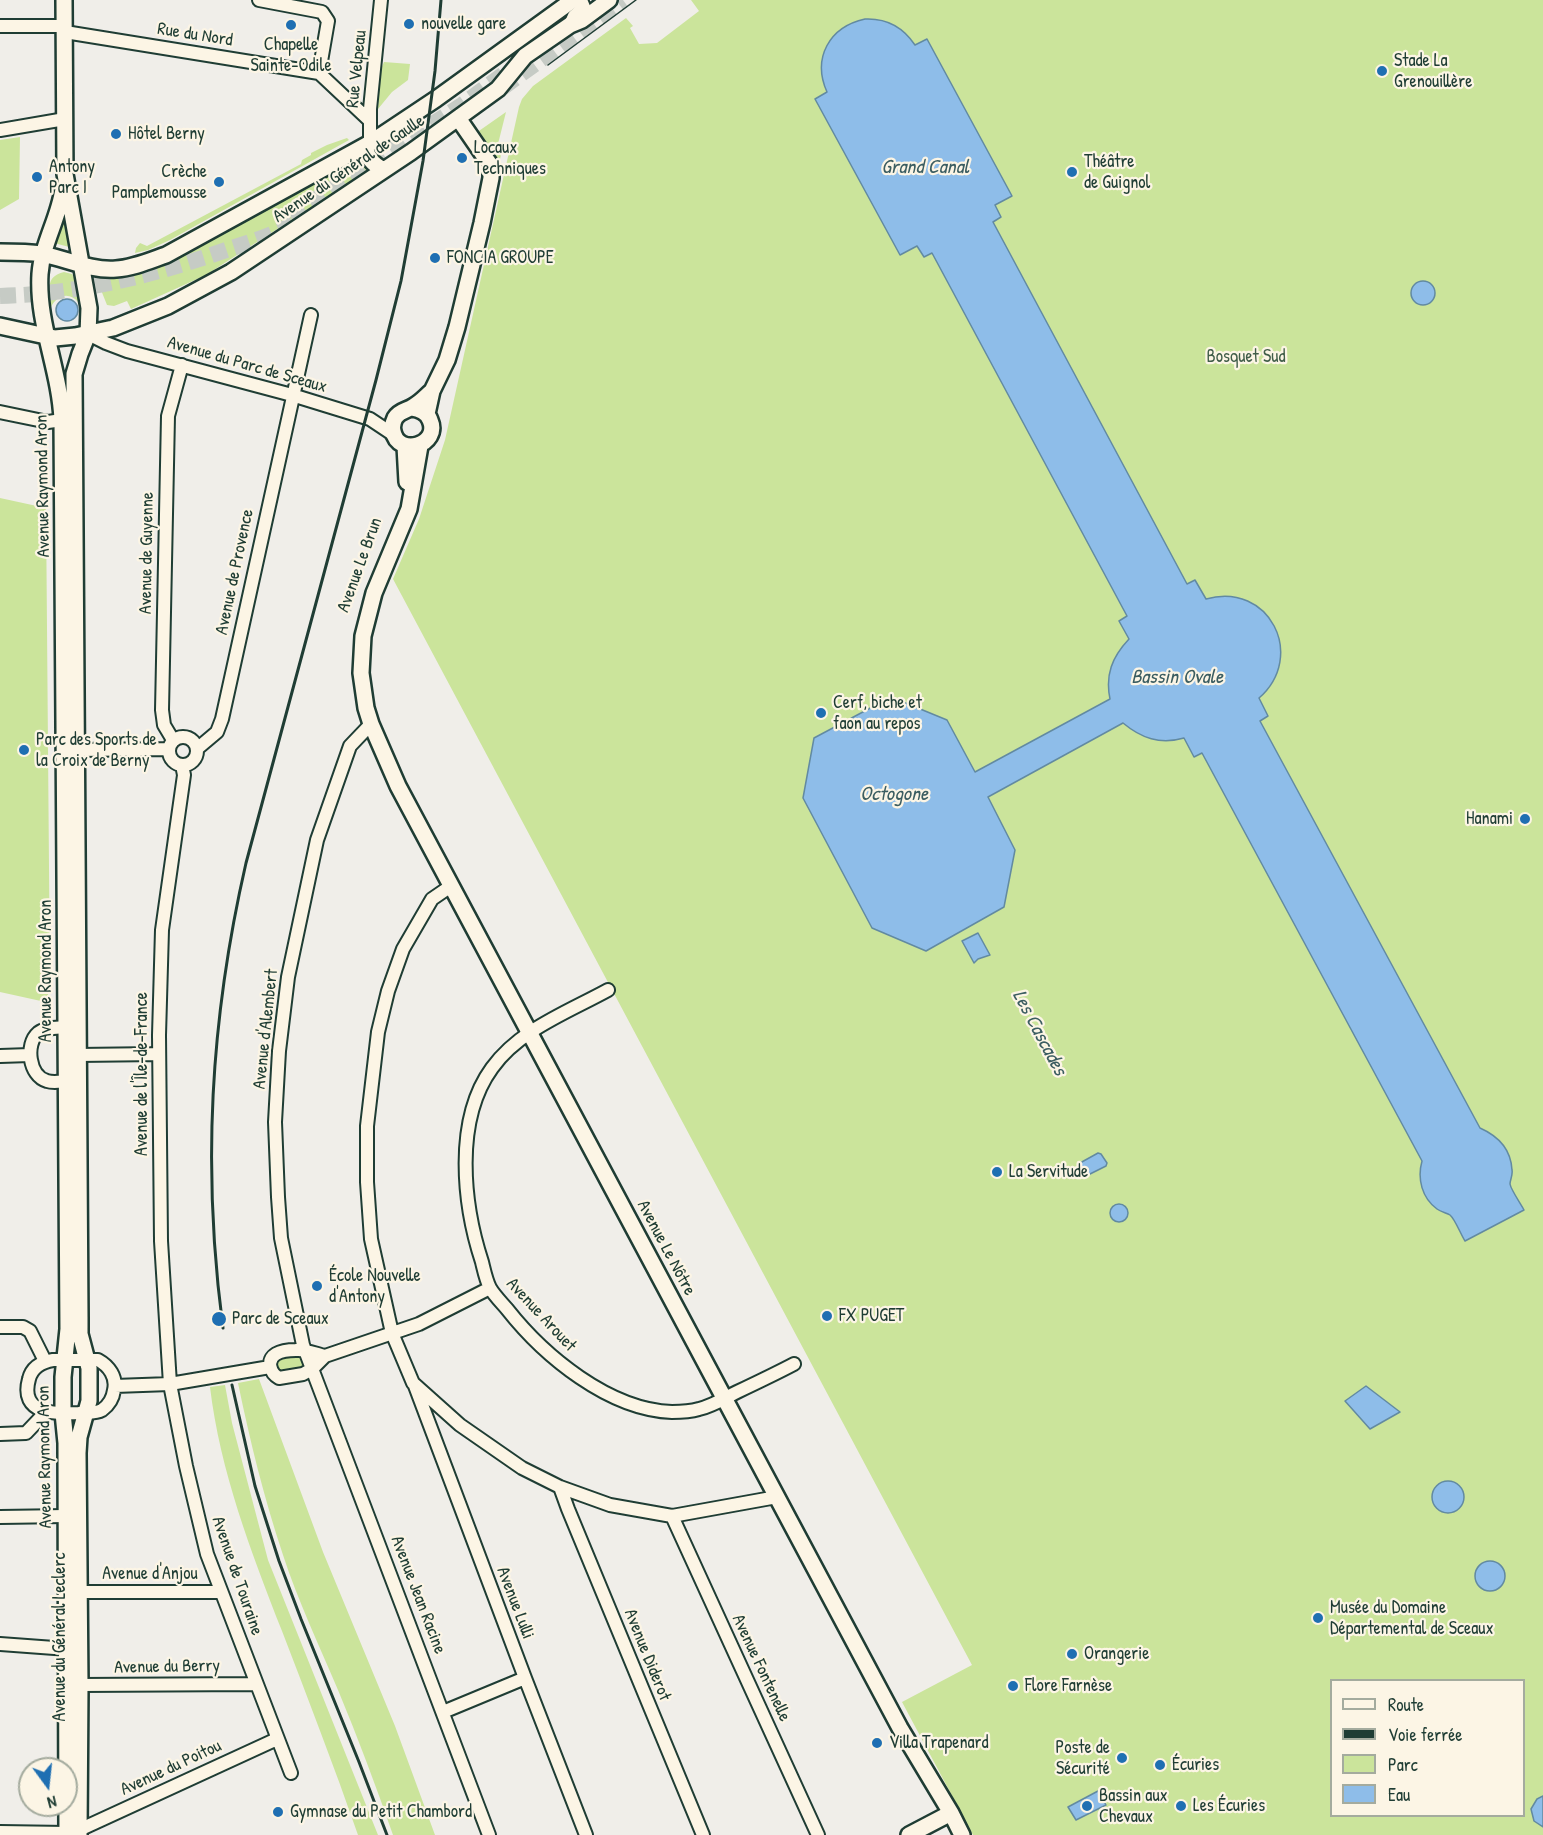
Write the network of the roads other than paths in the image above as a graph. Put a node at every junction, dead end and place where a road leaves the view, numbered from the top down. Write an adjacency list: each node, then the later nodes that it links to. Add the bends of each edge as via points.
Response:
1 (64, 0): 8 (main road)
2 (259, 0): 9 (street, via 322,12 328,21)
3 (381, 0): 12 (street, Rue Velpeau)
4 (581, 0): 6 (street, via 584,7)
5 (609, 0): 6 (main road, Avenue du Général de Gaulle)
6 (571, 11): 11 (main road, Avenue du Général de Gaulle, via 498,89); 14 (main road, Avenue du Général de Gaulle)
7 (0, 26): 8 (street, Rue du Nord)
8 (65, 29): 9 (street, Rue du Nord); 10 (main road)
9 (319, 74): 12 (street)
10 (65, 118): 13 (street); 18 (main road)
11 (458, 118): 16 (main road, Avenue du Général de Gaulle); 28 (main road, via 491,166 491,178 447,360)
12 (369, 120): 15 (street, Rue Velpeau)
13 (0, 130)
14 (384, 134): 15 (main road, Avenue du Général de Gaulle); 16 (main road, via 393,139)
15 (368, 144): 17 (main road, via 368,158); 21 (main road, Avenue du Général de Gaulle, via 166,255 116,269)
16 (399, 159): 17 (main road, Avenue du Général de Gaulle)
17 (384, 170): 24 (main road, Avenue du Général de Gaulle, via 231,272 168,306)
18 (65, 174): 20 (main road, Avenue Raymond Aron, via 60,205); 21 (main road, Avenue Raymond Aron)
19 (4, 252): 20 (main road)
20 (43, 254): 21 (main road, Avenue du Général de Gaulle); 25 (main road, Avenue Raymond Aron, via 40,284)
21 (83, 266): 24 (main road, Avenue Raymond Aron)
22 (311, 315): 27 (street, Avenue de Provence)
23 (0, 327): 25 (main road, Avenue du Général de Gaulle)
24 (88, 334): 25 (main road, Avenue du Général de Gaulle); 26 (street, Avenue du Parc de Sceaux, via 121,349); 35 (main road, Avenue Raymond Aron, via 74,374)
25 (46, 336): 30 (main road, Avenue Raymond Aron, via 59,386)
26 (182, 365): 27 (street, Avenue du Parc de Sceaux); 33 (street, Avenue de Guyenne, via 168,416 162,710)
27 (292, 395): 31 (street, Avenue du Parc de Sceaux, via 370,419); 34 (street, Avenue de Provence, via 222,719 217,732)
28 (419, 411): 31 (main road, via 400,412 396,417 393,429); 31 (main road, via 432,425 431,432 425,442)
29 (0, 412): 30 (street, via 48,422)
30 (62, 420): 39 (main road, Avenue Raymond Aron)
31 (406, 442): 32 (main road, Avenue Le Brun, via 407,484 364,602 357,635 358,715)
32 (367, 728): 37 (main road, Avenue Le Nôtre); 49 (street, Avenue d'Alembert, via 350,746 317,840 288,977 279,1051 275,1122 281,1238)
33 (171, 745): 34 (street, via 186,736); 35 (street); 36 (street, via 173,762)
34 (198, 748): 36 (street, via 194,761)
35 (76, 750): 43 (main road, Avenue Raymond Aron)
36 (182, 765): 41 (street, Avenue de l'Île-de-France, via 184,775 162,930)
37 (451, 886): 40 (main road, Avenue Le Nôtre); 48 (street, Avenue Lulli, via 432,899 403,949 388,991 371,1076 367,1182 371,1239)
38 (608, 990): 40 (street, Avenue Arouet)
39 (66, 1027): 42 (street, via 39,1032 31,1044); 45 (main road, Avenue Raymond Aron)
40 (529, 1033): 46 (street, Avenue Arouet, via 507,1049 490,1070 468,1126 468,1205); 60 (main road, Avenue Le Nôtre)
41 (159, 1054): 43 (street); 58 (street, Avenue de l'Île-de-France, via 161,1241)
42 (30, 1055): 44 (street); 45 (street, via 42,1079)
43 (78, 1055): 53 (main road, Avenue Raymond Aron, via 80,1334)
44 (0, 1056)
45 (66, 1082): 51 (main road, Avenue Raymond Aron, via 68,1329)
46 (490, 1288): 48 (street, via 419,1324); 60 (street, Avenue Arouet, via 558,1362 611,1396 672,1412 700,1409)
47 (0, 1327): 52 (street, via 27,1328)
48 (392, 1333): 50 (street); 57 (street, Avenue Lulli)
49 (306, 1351): 50 (street); 55 (street, via 278,1353); 56 (street)
50 (325, 1356): 56 (street)
51 (64, 1360): 52 (street); 53 (street); 63 (main road, Avenue Raymond Aron)
52 (45, 1361): 61 (street, via 31,1373 27,1387 33,1404)
53 (88, 1364): 59 (street, via 98,1360 104,1364 112,1372); 62 (main road, Avenue du Général Leclerc)
54 (794, 1365): 60 (street, Avenue Arouet)
55 (270, 1367): 56 (street, via 275,1376 284,1378); 58 (street)
56 (312, 1369): 78 (street, Avenue Jean Racine)
57 (413, 1383): 65 (street, via 460,1425 522,1468); 75 (street, Avenue Lulli)
58 (170, 1384): 59 (street); 71 (street, Avenue de Touraine, via 201,1533)
59 (115, 1386): 62 (street, via 108,1404 96,1412)
60 (729, 1396): 66 (main road, Avenue Le Nôtre)
61 (46, 1412): 63 (street); 64 (street, via 26,1433)
62 (87, 1412): 63 (street); 70 (main road, Avenue du Général Leclerc, via 78,1453)
63 (63, 1413): 67 (main road, Avenue Raymond Aron)
64 (0, 1434)
65 (560, 1487): 68 (street, via 610,1505); 86 (street, Avenue Diderot)
66 (777, 1497): 68 (street); 81 (main road, Avenue Le Nôtre, via 933,1796)
67 (66, 1516): 69 (street); 72 (main road, Avenue Raymond Aron)
68 (672, 1516): 87 (street, Avenue Fontenelle)
69 (0, 1517)
70 (79, 1592): 71 (street, Avenue d'Anjou); 77 (main road, Avenue du Général Leclerc)
71 (221, 1592): 76 (street, Avenue de Touraine)
72 (67, 1608): 74 (main road, Avenue du Général Leclerc)
73 (0, 1644): 74 (street)
74 (68, 1649): 83 (main road, Avenue du Général Leclerc)
75 (525, 1678): 78 (street); 85 (street, Avenue Lulli)
76 (255, 1684): 77 (street, Avenue du Berry); 79 (street, Avenue de Touraine)
77 (80, 1685): 83 (main road, Avenue du Général Leclerc)
78 (443, 1712): 84 (street, Avenue Jean Racine)
79 (277, 1739): 80 (street, Avenue de Touraine); 83 (street, Avenue du Poitou)
80 (291, 1773)
81 (948, 1815): 88 (main road); 89 (main road); 90 (main road)
82 (0, 1832): 83 (street)
83 (73, 1833)
84 (489, 1835)
85 (586, 1835)
86 (703, 1835)
87 (818, 1835)
88 (909, 1835)
89 (955, 1835)
90 (962, 1835)

